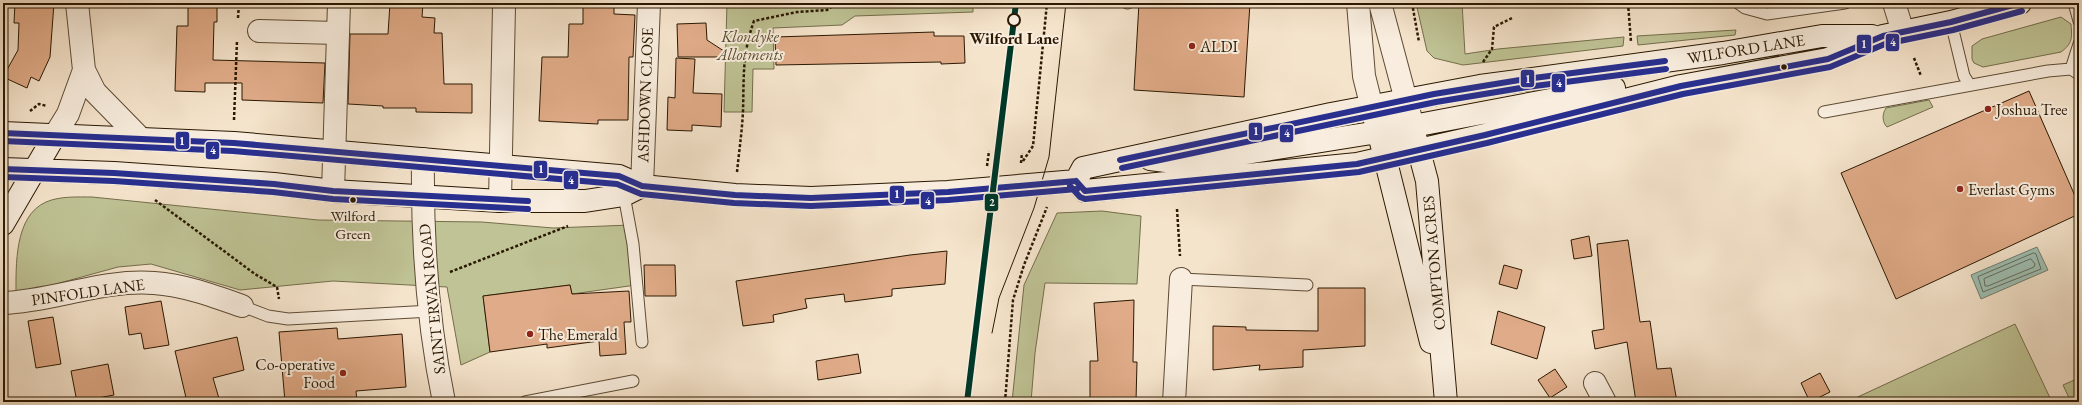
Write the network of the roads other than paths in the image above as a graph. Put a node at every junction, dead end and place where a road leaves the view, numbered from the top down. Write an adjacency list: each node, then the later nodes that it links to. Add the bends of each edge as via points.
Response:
1 (77, 3): 18 (main road)
2 (339, 3): 15 (main road)
3 (649, 3): 40 (main road, ASHDOWN CLOSE)
4 (1358, 3): 23 (main road, COMPTON ACRES, via 1364,76)
5 (1380, 3): 22 (main road, COMPTON ACRES)
6 (1738, 3): 7 (lane, via 1745,8 1767,14)
7 (1844, 3)
8 (1894, 3): 16 (main road)
9 (2020, 3): 13 (main road, WILFORD LANE)
10 (2074, 3): 12 (lane)
11 (504, 6): 35 (main road)
12 (2079, 21)
13 (1951, 22): 16 (main road, WILFORD LANE); 20 (lane, via 1964,76)
14 (259, 31): 15 (main road)
15 (338, 33): 31 (main road)
16 (1893, 34): 21 (main road, WILFORD LANE, via 1828,58); 22 (main road, WILFORD LANE, via 1822,36 1701,56 1480,86)
17 (2079, 44): 19 (lane)
18 (84, 70): 28 (main road, via 68,114); 29 (main road, via 95,92)
19 (2075, 71): 20 (lane)
20 (1969, 84): 24 (lane)
21 (1681, 86): 25 (main road, via 1621,87); 30 (main road, WILFORD LANE)
22 (1406, 100): 23 (main road, WILFORD LANE); 25 (main road, COMPTON ACRES)
23 (1372, 106): 25 (main road); 26 (main road, COMPTON ACRES); 32 (main road, WILFORD LANE)
24 (1824, 112)
25 (1412, 126): 30 (main road, COMPTON ACRES)
26 (1378, 132): 30 (main road); 32 (main road, via 1182,162); 33 (main road, COMPTON ACRES)
27 (3, 133): 28 (main road)
28 (55, 135): 29 (main road); 37 (main road)
29 (140, 138): 31 (main road)
30 (1419, 150): 33 (main road, WILFORD LANE); 55 (main road, COMPTON ACRES, via 1427,181)
31 (334, 152): 34 (main road); 39 (main road)
32 (1132, 157): 38 (main road, WILFORD LANE, via 1083,168)
33 (1384, 157): 38 (main road, WILFORD LANE, via 1356,164 1085,191); 55 (main road, COMPTON ACRES)
34 (422, 159): 35 (main road); 41 (main road, SAINT ERVAN ROAD)
35 (501, 166): 40 (main road, via 619,176); 42 (main road)
36 (3, 169): 37 (main road)
37 (33, 170): 39 (main road, via 274,184); 43 (main road)
38 (1076, 181): 40 (main road, via 1009,188 811,198)
39 (333, 191): 41 (main road)
40 (633, 191): 42 (main road, via 565,202); 49 (lane, via 633,244)
41 (422, 197): 42 (main road); 48 (main road, SAINT ERVAN ROAD)
42 (500, 201)
43 (3, 224)
44 (1181, 279): 45 (lane); 54 (main road)
45 (1307, 285)
46 (3, 303): 47 (main road, PINFOLD LANE, via 122,284 152,282 210,295)
47 (242, 306): 48 (lane, via 268,316 288,319)
48 (431, 311): 52 (main road, SAINT ERVAN ROAD)
49 (642, 342)
50 (633, 381): 53 (lane)
51 (1595, 383): 56 (main road)
52 (444, 402)
53 (525, 402)
54 (1174, 402)
55 (1446, 402)
56 (1605, 402)

